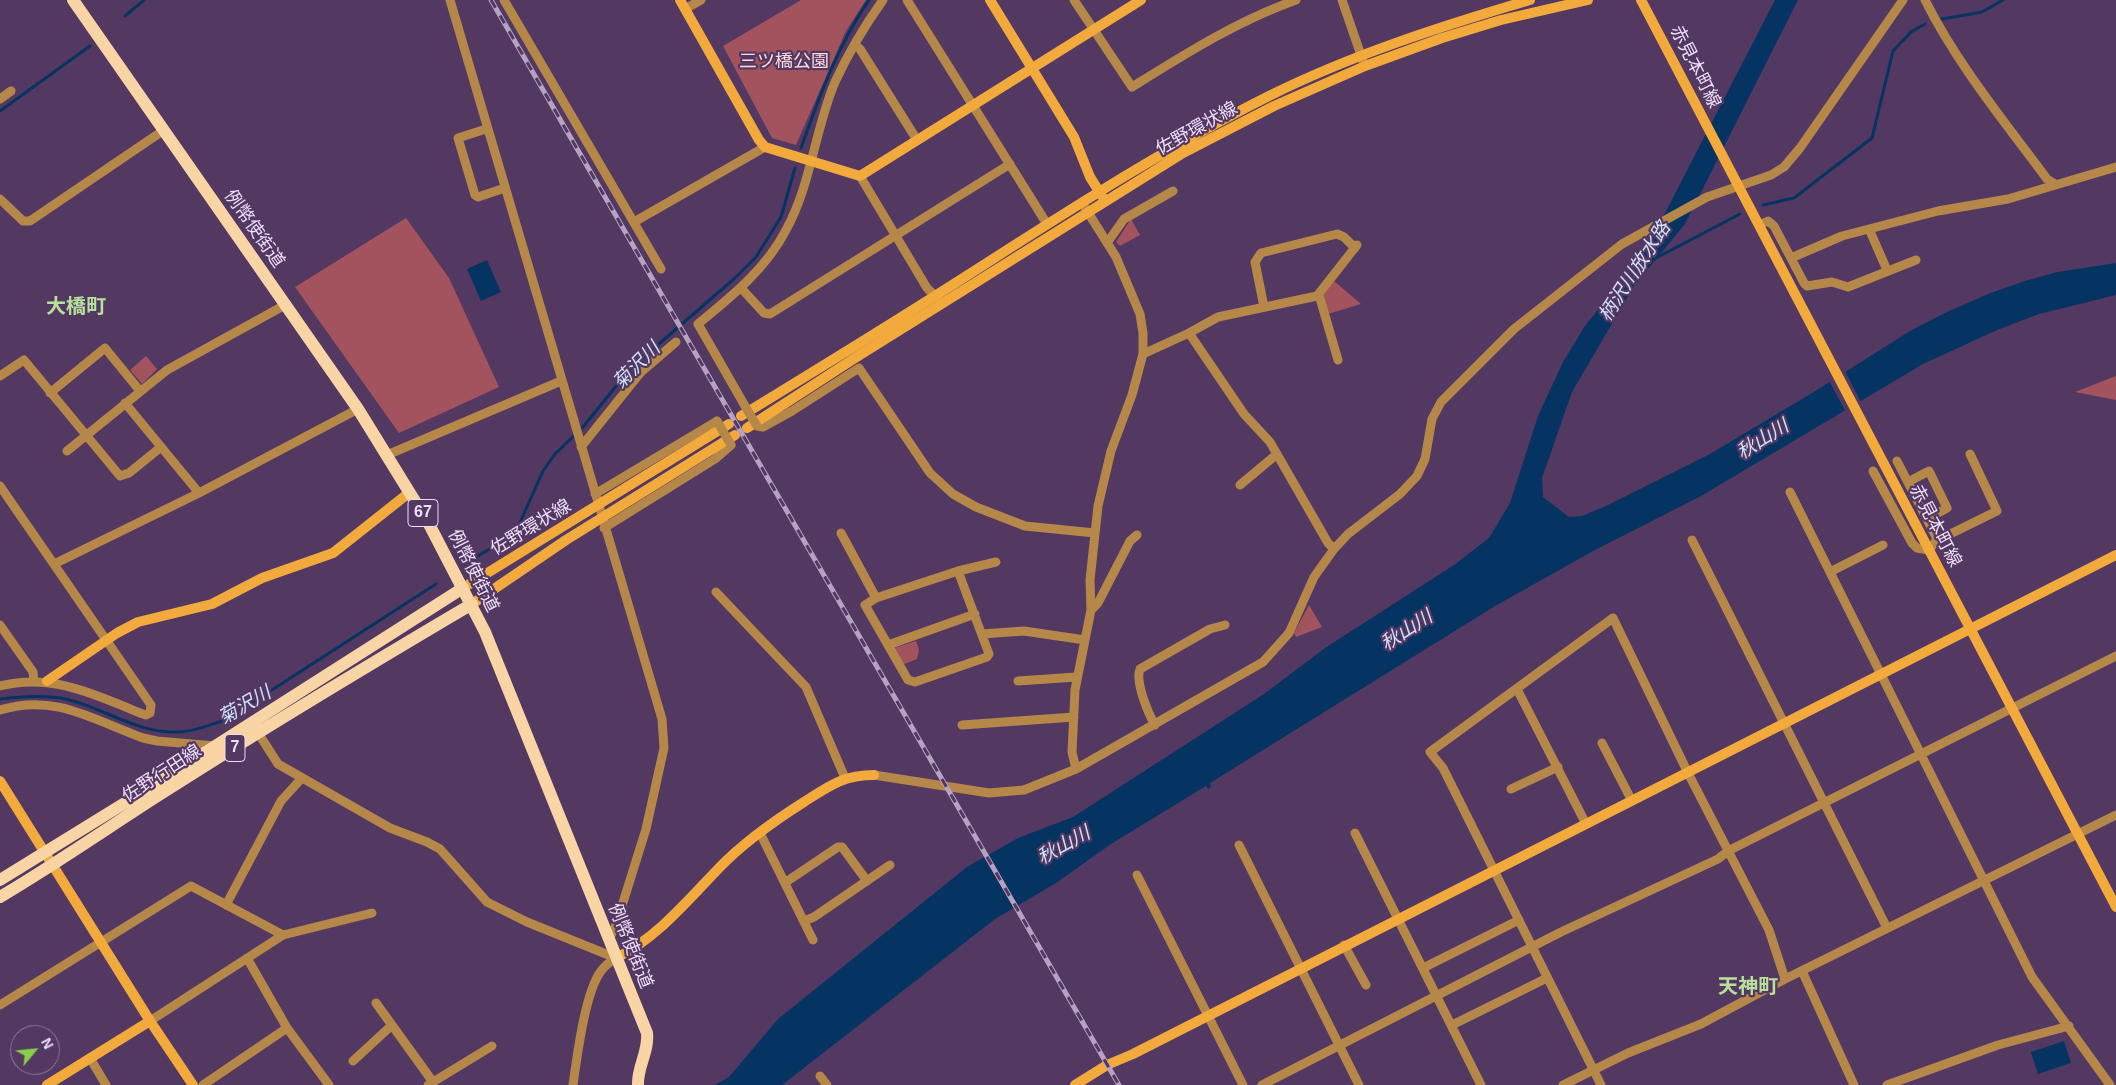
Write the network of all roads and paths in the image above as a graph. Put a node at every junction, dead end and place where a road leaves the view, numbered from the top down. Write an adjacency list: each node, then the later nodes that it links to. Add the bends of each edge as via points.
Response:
1 (73, 0): 26 (main road, 例幣使街道 / 67)
2 (450, 0): 25 (street)
3 (702, 0): 17 (street)
4 (883, 0): 19 (street)
5 (907, 0): 24 (street)
6 (990, 0): 21 (main road)
7 (1074, 0): 18 (street)
8 (1141, 0): 18 (main road)
9 (1296, 0): 18 (street, via 1245,21 1132,87)
10 (1342, 0): 20 (street)
11 (1530, 0): 20 (main road, 佐野環状線, via 1439,28)
12 (1588, 0): 20 (main road, 佐野環状線, via 1501,20)
13 (1641, 0): 34 (main road, 赤見本町線)
14 (1903, 0): 34 (street, via 1784,167 1762,179)
15 (1925, 0): 33 (street, via 1939,28 1990,102 2047,179)
16 (507, 1): 42 (street)
17 (683, 5): 28 (main road)
18 (1092, 30): 21 (main road)
19 (855, 45): 27 (street); 29 (street, via 835,82)
20 (1363, 62): 37 (main road, 佐野環状線, via 1270,96 1176,145); 39 (main road, 佐野環状線, via 1183,153)
21 (1032, 68): 24 (main road); 37 (main road, via 1074,137)
22 (11, 91): 23 (street)
23 (0, 99)
24 (973, 105): 27 (main road); 30 (street)
25 (486, 128): 35 (street); 35 (street, via 458,138 475,195 478,197)
26 (164, 130): 38 (street, via 30,221 23,221); 55 (main road, 例幣使街道 / 67)
27 (917, 140): 32 (main road)
28 (765, 147): 29 (main road); 42 (street)
29 (810, 162): 32 (main road); 52 (street, via 786,231)
30 (1010, 164): 43 (street); 46 (street)
31 (2116, 166): 33 (street)
32 (860, 176): 46 (street)
33 (2055, 184): 45 (street, via 2008,199 1938,211)
34 (1737, 185): 44 (main road, 赤見本町線); 97 (street, via 1707,197 1622,244 1516,327 1441,402 1432,419 1425,459 1417,476)
35 (505, 188): 63 (street)
36 (1173, 191): 47 (street, via 1124,219)
37 (1099, 192): 39 (main road); 40 (main road, 佐野環状線)
38 (0, 199)
39 (1106, 201): 41 (main road, 佐野環状線)
40 (1082, 202): 41 (street); 43 (main road, 佐野環状線)
41 (1088, 212): 47 (street); 54 (main road, 佐野環状線)
42 (634, 222): 50 (street)
43 (1047, 224): 54 (main road, 佐野環状線)
44 (1759, 225): 48 (street, via 1768,221 1772,224); 96 (main road, 赤見本町線, via 1880,457)
45 (1869, 229): 48 (street, via 1820,244); 51 (street)
46 (896, 236): 52 (street, via 770,314 764,313); 54 (street, via 927,288)
47 (1107, 243): 60 (street, via 1140,314)
48 (1791, 258): 51 (street, via 1807,286 1832,282 1848,287)
49 (1916, 260): 51 (street)
50 (661, 269)
51 (1887, 270)
52 (741, 288): 68 (street, via 698,324)
53 (1318, 295): 56 (street); 56 (street, via 1356,246 1337,234 1261,253 1255,262); 61 (street)
54 (939, 300): 59 (main road, 佐野環状線)
55 (285, 305): 64 (street, via 167,370); 67 (main road, 例幣使街道 / 67)
56 (1264, 307): 57 (street, via 1218,317)
57 (1189, 333): 60 (street); 76 (street, via 1244,414)
58 (676, 342): 73 (street, via 641,372)
59 (852, 353): 68 (main road); 70 (main road)
60 (1143, 354): 92 (street, via 1104,476)
61 (1338, 360)
62 (0, 376): 65 (street, via 24,360)
63 (561, 381): 73 (street); 78 (street)
64 (140, 391): 65 (street, via 105,348); 66 (street)
65 (50, 393): 71 (street)
66 (126, 404): 71 (street); 74 (street)
67 (358, 410): 78 (main road, 例幣使街道 / 67); 86 (street)
68 (743, 411): 70 (street, bridge)
69 (729, 424): 88 (main road, 佐野環状線)
70 (752, 427): 92 (street, via 763,427 859,368 930,473 952,494 1025,526)
71 (86, 436): 74 (street, via 120,476 129,473); 75 (street)
72 (733, 440): 87 (street, bridge, via 717,421); 90 (main road, 佐野環状線, via 619,508); 90 (street, via 715,459)
73 (581, 445): 87 (street)
74 (160, 447): 86 (street)
75 (67, 451)
76 (1278, 454): 82 (street); 97 (street, via 1328,544)
77 (1970, 454): 96 (street, via 1997,510)
78 (387, 455): 84 (main road, 例幣使街道 / 67)
79 (1898, 461): 81 (street)
80 (1874, 471): 96 (street, via 1912,544 1917,548)
81 (1908, 482): 89 (street); 89 (street, via 1929,472 1947,508)
82 (1240, 485)
83 (0, 486): 100 (street)
84 (410, 492): 103 (main road, 例幣使街道 / 67); 113 (main road, via 327,556 262,578 204,607 138,622)
85 (1790, 492): 102 (street)
86 (199, 493): 100 (street)
87 (595, 494): 88 (street)
88 (598, 506): 90 (street); 103 (main road, 佐野環状線)
89 (1928, 519): 96 (street, via 1936,537)
90 (602, 523): 106 (main road, 佐野環状線); 169 (street, via 662,719 664,748 646,829)
91 (841, 533): 105 (street)
92 (1095, 533): 107 (street, via 1090,580)
93 (1137, 535): 107 (street)
94 (1692, 540): 127 (street)
95 (1883, 545): 102 (street)
96 (1932, 546): 111 (main road, 赤見本町線)
97 (1334, 549): 129 (street, via 1314,577 1289,633 1270,656)
98 (2116, 555): 111 (main road)
99 (996, 562): 101 (street)
100 (54, 564): 113 (street)
101 (958, 571): 105 (street); 108 (street)
102 (1830, 572): 117 (street)
103 (463, 588): 106 (main road, 例幣使街道 / 67); 130 (main road, 佐野行田線 / 7)
104 (716, 592): 139 (street, via 806,687)
105 (876, 598): 115 (street, via 865,605)
106 (472, 604): 130 (main road, 佐野行田線 / 7); 169 (main road, 例幣使街道 / 67)
107 (1091, 610): 114 (street)
108 (974, 614): 112 (street); 115 (street)
109 (0, 625): 120 (street, via 33,672)
110 (1225, 625): 129 (street, via 1210,629 1140,669 1138,676)
111 (1972, 629): 117 (main road); 124 (main road, 赤見本町線)
112 (982, 634): 114 (street, via 1024,631); 115 (street, via 989,654 987,657 915,682 908,680)
113 (106, 640): 121 (main road); 121 (street, via 151,705 150,713 146,715)
114 (1085, 640): 118 (street)
115 (888, 645)
116 (2116, 656): 124 (street)
117 (1882, 676): 127 (main road); 133 (street)
118 (1076, 677): 119 (street); 126 (street)
119 (1018, 680)
120 (34, 681): 121 (street); 122 (street)
121 (47, 681)
122 (0, 686)
123 (1517, 689): 134 (street); 136 (street, via 1613,618); 154 (street, via 1430,752 1443,768)
124 (2013, 708): 133 (street); 148 (main road, 赤見本町線)
125 (0, 710): 132 (street, via 21,704 56,705 157,742)
126 (1074, 717): 128 (street); 135 (street, via 1072,752)
127 (1785, 724): 136 (main road); 143 (street)
128 (962, 725)
129 (1155, 725): 135 (street)
130 (255, 728): 132 (main road, 佐野行田線 / 7); 138 (street, via 278,764); 153 (main road, 佐野行田線 / 7)
131 (1602, 743): 142 (street)
132 (215, 746): 151 (main road, 佐野行田線 / 7)
133 (1921, 754): 143 (street); 157 (street)
134 (1558, 767): 141 (street); 145 (street)
135 (1076, 769): 137 (street, via 1032,788 998,792)
136 (1688, 773): 142 (main road); 150 (street)
137 (874, 775): 139 (main road)
138 (301, 778): 161 (street, via 281,801); 175 (street, via 390,828 440,849 487,902)
139 (844, 778): 146 (main road)
140 (0, 781): 151 (main road)
141 (1511, 789)
142 (1632, 801): 145 (main road)
143 (1824, 803): 150 (street); 167 (street)
144 (2116, 815): 148 (street)
145 (1586, 824): 154 (main road)
146 (760, 833): 159 (street); 175 (main road, via 636,948)
147 (1355, 833): 164 (street)
148 (2078, 834): 157 (street); 162 (main road, 赤見本町線)
149 (1239, 845): 176 (street)
150 (1728, 851): 173 (street, via 1718,859); 180 (street, via 1769,930)
151 (43, 852): 153 (main road); 156 (main road, 佐野行田線 / 7)
152 (890, 865): 158 (street)
153 (52, 866): 160 (main road, 佐野行田線 / 7); 171 (main road)
154 (1494, 869): 164 (main road); 165 (street)
155 (1137, 875): 185 (street)
156 (0, 880)
157 (1984, 880): 167 (street); 189 (street, via 2032,977)
158 (867, 881): 159 (street, via 842,846); 166 (street)
159 (786, 882): 166 (street)
160 (0, 897)
161 (226, 905): 168 (street); 171 (street, via 191,886)
162 (2116, 907)
163 (372, 913): 168 (street)
164 (1398, 918): 172 (main road); 177 (street)
165 (1519, 920): 173 (street); 177 (street)
166 (804, 921): 170 (street)
167 (1887, 928): 178 (street)
168 (283, 935): 174 (street)
169 (609, 938): 175 (main road, 例幣使街道 / 67)
170 (813, 940)
171 (101, 943): 184 (street); 186 (main road)
172 (1344, 945): 176 (main road); 181 (street)
173 (1532, 947): 179 (street); 182 (street)
174 (247, 958): 186 (street); 190 (street)
175 (616, 958): 203 (street, via 599,973 584,1019); 204 (main road, 例幣使街道 / 67, via 647,1033)
176 (1301, 968): 185 (main road); 191 (street)
177 (1423, 968): 182 (street)
178 (1802, 971): 180 (street); 213 (street)
179 (1547, 978): 188 (street); 195 (street)
180 (1785, 979): 195 (street, via 1701,1024)
181 (1366, 985)
182 (1438, 996): 188 (street); 191 (street)
183 (376, 1003): 187 (street)
184 (0, 1005)
185 (1208, 1016): 206 (main road, via 1107,1065); 207 (street)
186 (150, 1021): 193 (main road); 200 (main road)
187 (392, 1025): 194 (street); 197 (street)
188 (1452, 1025): 210 (street)
189 (2069, 1026): 214 (street, via 1998,1045); 215 (street)
190 (288, 1028): 201 (street); 202 (street)
191 (1339, 1045): 208 (street); 209 (street)
192 (492, 1046): 197 (street)
193 (90, 1058): 198 (main road); 199 (street)
194 (353, 1061)
195 (1594, 1070): 211 (street); 212 (street)
196 (820, 1076): 205 (street)
197 (430, 1084)
198 (47, 1085)
199 (106, 1085)
200 (193, 1085)
201 (202, 1085)
202 (329, 1085)
203 (573, 1085)
204 (638, 1085)
205 (827, 1085)
206 (1074, 1085)
207 (1243, 1085)
208 (1262, 1085)
209 (1359, 1085)
210 (1481, 1085)
211 (1563, 1085)
212 (1601, 1085)
213 (1854, 1085)
214 (1887, 1085)
215 (2110, 1085)

